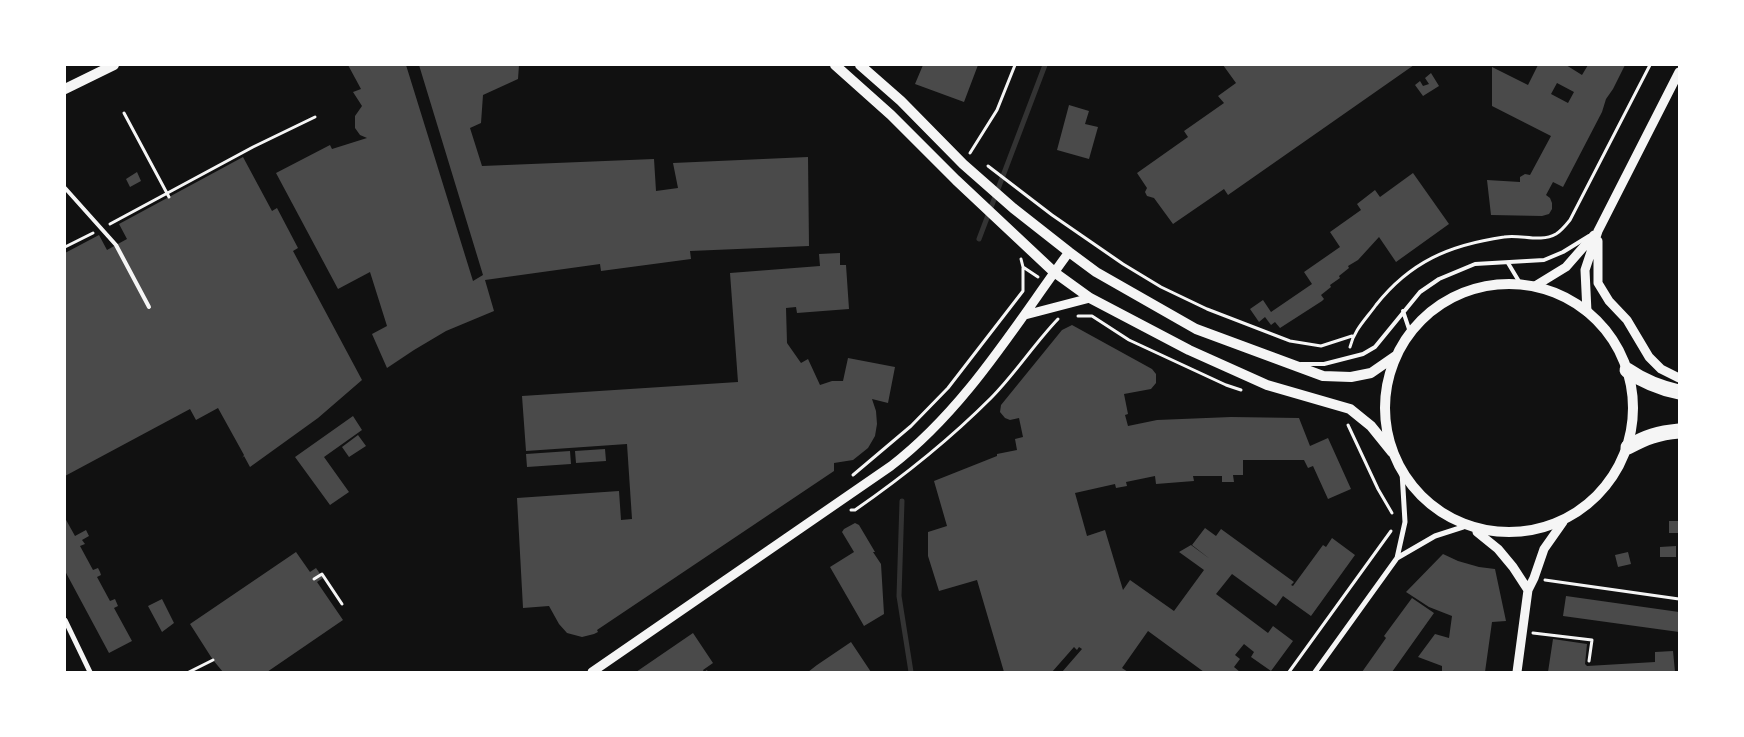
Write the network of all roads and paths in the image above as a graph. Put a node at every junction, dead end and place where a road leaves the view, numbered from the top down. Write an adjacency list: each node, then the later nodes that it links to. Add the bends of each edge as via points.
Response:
1 (114, 65): 7 (main road)
2 (835, 65): 21 (main road, via 891,114)
3 (860, 65): 17 (main road, via 963,164)
4 (1015, 65): 10 (path, via 997,110 970,152)
5 (1650, 65): 31 (path, via 1570,220 1557,234 1543,238 1506,236 1448,250 1414,267 1390,288)
6 (1679, 72): 15 (street)
7 (65, 89)
8 (124, 113): 13 (path)
9 (315, 117): 13 (path)
10 (978, 158)
11 (985, 163): 31 (path, via 1094,245 1161,287 1207,309 1290,341 1321,346)
12 (65, 188): 14 (lane)
13 (168, 195): 14 (path)
14 (102, 228): 16 (path); 26 (lane, via 116,245)
15 (1598, 231): 19 (lane, via 1544,260); 24 (street, via 1566,267); 28 (street, via 1585,270); 36 (street, via 1598,283 1627,320 1649,358)
16 (65, 248)
17 (1069, 252): 21 (street); 34 (main road, via 1122,288 1196,329)
18 (1020, 256): 20 (path)
19 (1508, 263): 23 (lane); 27 (lane, via 1475,264 1440,279 1420,292)
20 (1023, 267): 22 (path); 43 (path, via 1023,291 948,388 911,426)
21 (1054, 272): 25 (main road); 29 (street)
22 (1031, 273)
23 (1520, 283): 24 (main road); 30 (main road, via 1469,289 1436,306)
24 (1535, 286): 28 (main road, via 1567,297)
25 (1090, 298): 29 (street); 41 (main road, via 1189,350 1267,385 1350,408 1372,426)
26 (149, 307)
27 (1403, 311): 30 (lane); 34 (lane, via 1375,346 1363,354 1324,364)
28 (1587, 312): 35 (main road, via 1606,330)
29 (1025, 316): 61 (street, via 960,399 909,452)
30 (1410, 332): 33 (main road)
31 (1352, 336): 32 (path)
32 (1350, 350)
33 (1397, 355): 34 (main road, via 1371,372 1351,377 1323,376); 41 (main road, via 1389,391)
34 (1296, 364)
35 (1628, 370): 37 (highway, via 1652,384); 40 (main road)
36 (1679, 378)
37 (1679, 392)
38 (1350, 415): 44 (path, via 1348,425 1392,511)
39 (1679, 431): 40 (highway, via 1647,437)
40 (1628, 447): 45 (main road, via 1613,473 1591,500)
41 (1393, 453): 42 (main road)
42 (1402, 472): 46 (main road, via 1418,495 1437,511); 49 (street, via 1405,522)
43 (852, 475)
44 (1393, 520)
45 (1563, 522): 48 (main road, via 1532,531); 50 (street, via 1544,549)
46 (1464, 526): 48 (main road); 49 (street, via 1435,536)
47 (1393, 529): 62 (path)
48 (1477, 532): 52 (street, via 1514,567)
49 (1397, 558): 63 (street)
50 (1534, 578): 52 (street); 53 (path)
51 (314, 579): 54 (path, via 322,574)
52 (1528, 590): 56 (street)
53 (1679, 599)
54 (342, 604)
55 (65, 620): 59 (street)
56 (1523, 632): 58 (path, via 1592,640); 64 (street)
57 (213, 660): 60 (path)
58 (1589, 661)
59 (90, 672)
60 (190, 672)
61 (592, 672)
62 (1289, 672)
63 (1315, 672)
64 (1517, 672)

